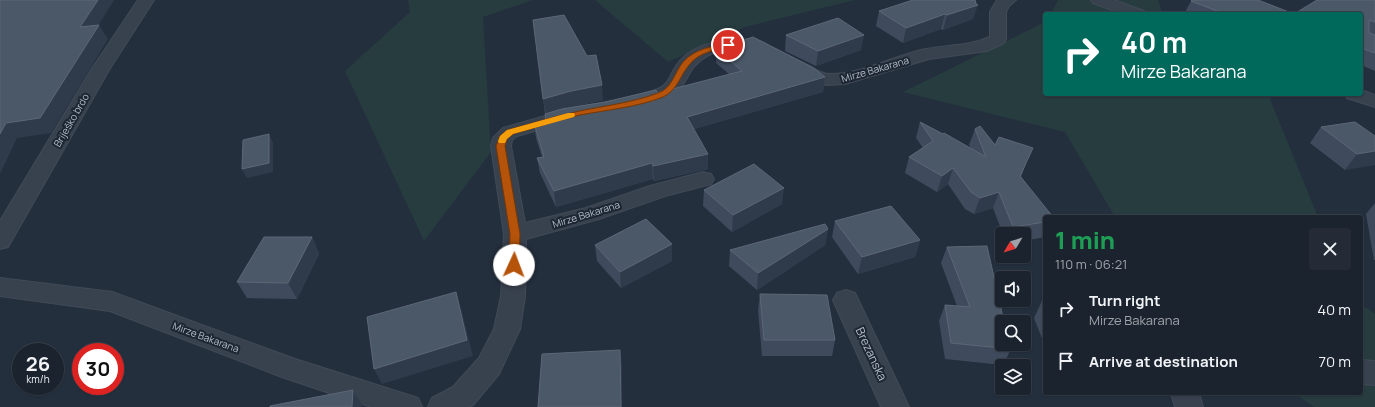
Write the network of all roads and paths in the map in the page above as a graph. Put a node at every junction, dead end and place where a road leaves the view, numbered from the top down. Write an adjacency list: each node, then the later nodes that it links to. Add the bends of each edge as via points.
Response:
1 (146, 0): 11 (street, Briješko brdo, via 100,70)
2 (1008, 0): 7 (street, Mirze Bakarana, via 998,9 998,39 981,47 927,54 845,79 827,80 756,45 742,42 699,54 687,62 672,87 662,94)
3 (1099, 0): 4 (street)
4 (1132, 12)
5 (1360, 96): 6 (street)
6 (1375, 101)
7 (626, 104)
8 (581, 113): 10 (street, via 510,132 503,138 500,146)
9 (703, 179): 10 (street, Mirze Bakarana, via 591,214)
10 (515, 234): 18 (street, via 513,296 508,329 489,366 463,396)
11 (0, 241)
12 (0, 286): 17 (street, Mirze Bakarana, via 112,302 292,369)
13 (846, 300): 19 (street, Brezanska)
14 (1363, 372): 15 (street)
15 (1375, 373)
16 (1186, 395): 20 (street)
17 (408, 407)
18 (442, 407)
19 (896, 407)
20 (1189, 407)

